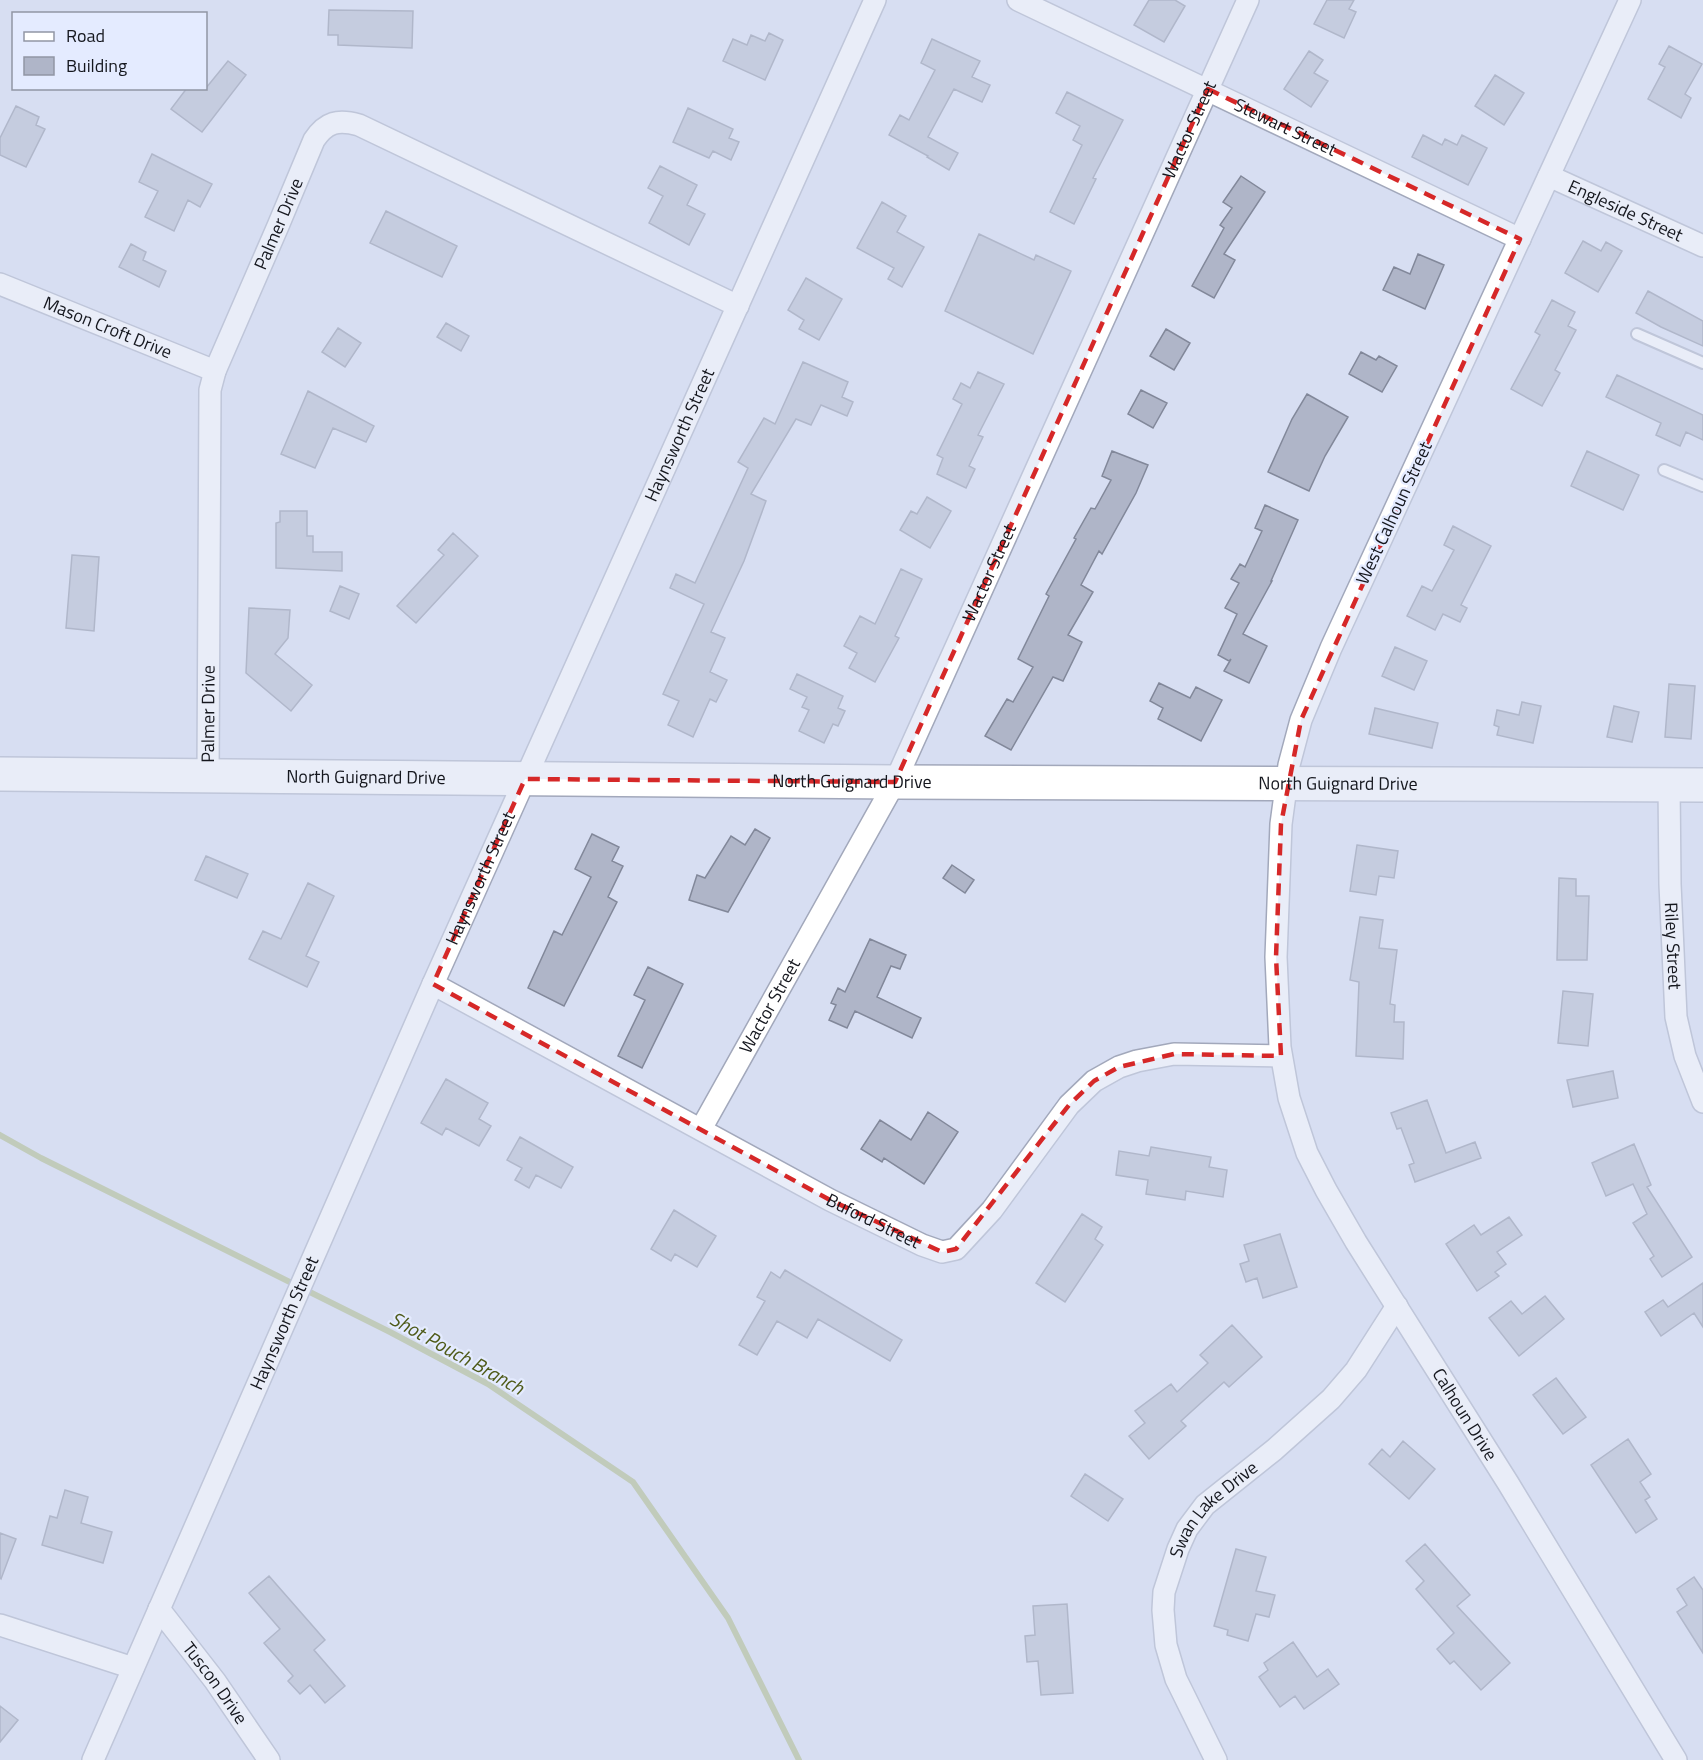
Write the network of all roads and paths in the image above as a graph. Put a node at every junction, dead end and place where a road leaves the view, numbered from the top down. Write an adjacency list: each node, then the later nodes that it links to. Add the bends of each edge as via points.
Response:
1 (875, 0): 10 (street, Haynsworth Street)
2 (1018, 0): 5 (street, Stewart Street)
3 (1248, 0): 5 (street, Wactor Street)
4 (1630, 0): 6 (street, West Calhoun Street)
5 (1208, 90): 7 (street, Stewart Street); 19 (street, Wactor Street)
6 (1549, 176): 7 (street, West Calhoun Street); 8 (street, Engleside Street)
7 (1520, 240): 20 (street, West Calhoun Street, via 1311,692)
8 (1703, 246)
9 (0, 284): 13 (street, Mason Croft Drive)
10 (738, 306): 13 (street, Palmer Drive, via 344,121 330,124 314,140); 18 (street, Haynsworth Street)
11 (1637, 334): 12 (lane)
12 (1703, 363)
13 (215, 371): 17 (street, Palmer Drive, via 210,390)
14 (1664, 470): 15 (lane)
15 (1703, 486)
16 (0, 774): 17 (highway, North Guignard Drive)
17 (208, 776): 18 (highway, North Guignard Drive)
18 (525, 779): 19 (highway, North Guignard Drive); 23 (street, Haynsworth Street)
19 (895, 782): 20 (highway, North Guignard Drive); 26 (street, Wactor Street)
20 (1287, 783): 21 (highway, North Guignard Drive); 24 (street, West Calhoun Street, via 1281,824 1276,957)
21 (1669, 784): 22 (highway, North Guignard Drive); 25 (street, Riley Street, via 1676,1017 1685,1056)
22 (1703, 784)
23 (433, 984): 26 (street, Buford Street); 28 (street, Haynsworth Street)
24 (1281, 1056): 26 (street, Buford Street, via 1174,1054 1137,1060 1094,1081 1069,1105 957,1249 942,1252 830,1200); 27 (street, Calhoun Drive, via 1289,1098 1307,1153)
25 (1703, 1102)
26 (700, 1129)
27 (1397, 1306): 33 (street, Swan Lake Drive, via 1356,1370 1331,1398 1205,1505 1178,1548 1164,1592 1166,1645 1176,1679); 34 (street, Calhoun Drive)
28 (159, 1609): 30 (street, Haynsworth Street); 32 (street, Tuscon Drive)
29 (0, 1625): 30 (street)
30 (133, 1668): 31 (street, Haynsworth Street)
31 (93, 1760)
32 (269, 1760)
33 (1216, 1760)
34 (1676, 1760)

